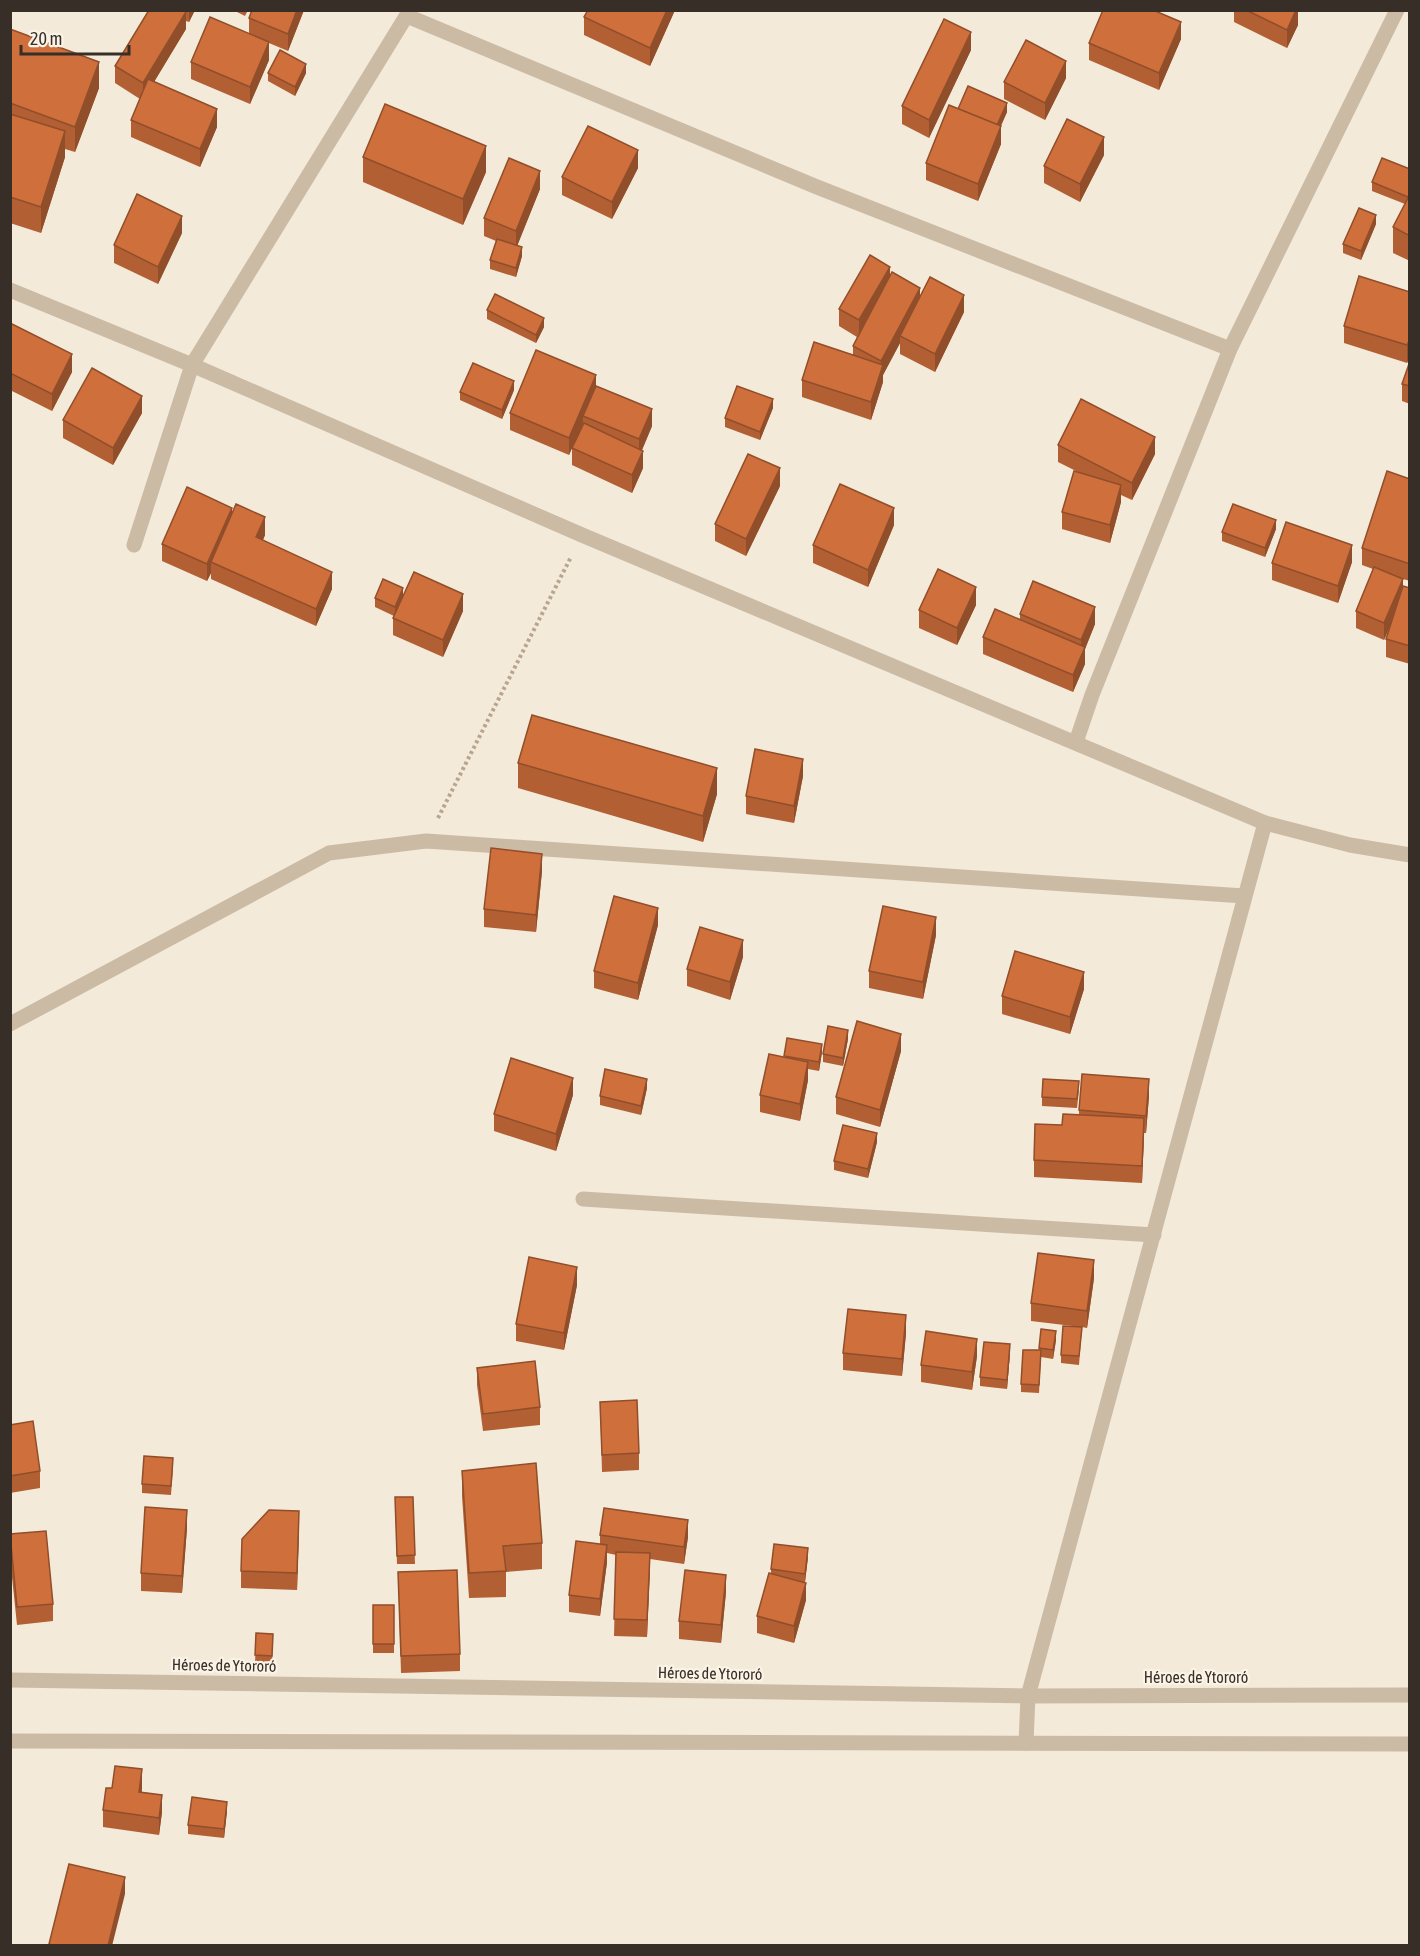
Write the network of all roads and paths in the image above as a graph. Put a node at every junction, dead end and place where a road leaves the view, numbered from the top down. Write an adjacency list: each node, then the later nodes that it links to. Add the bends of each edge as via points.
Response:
1 (1396, 10): 4 (street)
2 (409, 13): 4 (street, via 817,188); 5 (street)
3 (10, 290): 5 (street)
4 (1230, 349): 8 (street)
5 (192, 365): 6 (street); 7 (street)
6 (582, 535): 8 (street); 10 (path)
7 (134, 545)
8 (1076, 742): 9 (street)
9 (1265, 823): 11 (street, via 1350,845); 12 (street)
10 (426, 841): 12 (street); 13 (street, via 329,853)
11 (1410, 855)
12 (1244, 896): 15 (street)
13 (10, 1024)
14 (583, 1199): 15 (street)
15 (1154, 1235): 18 (street)
16 (10, 1680): 18 (street, Héroes de Ytororó)
17 (1410, 1695): 18 (street, Héroes de Ytororó)
18 (1028, 1696): 20 (street)
19 (10, 1741): 20 (street)
20 (1026, 1743): 21 (street)
21 (1410, 1744)

